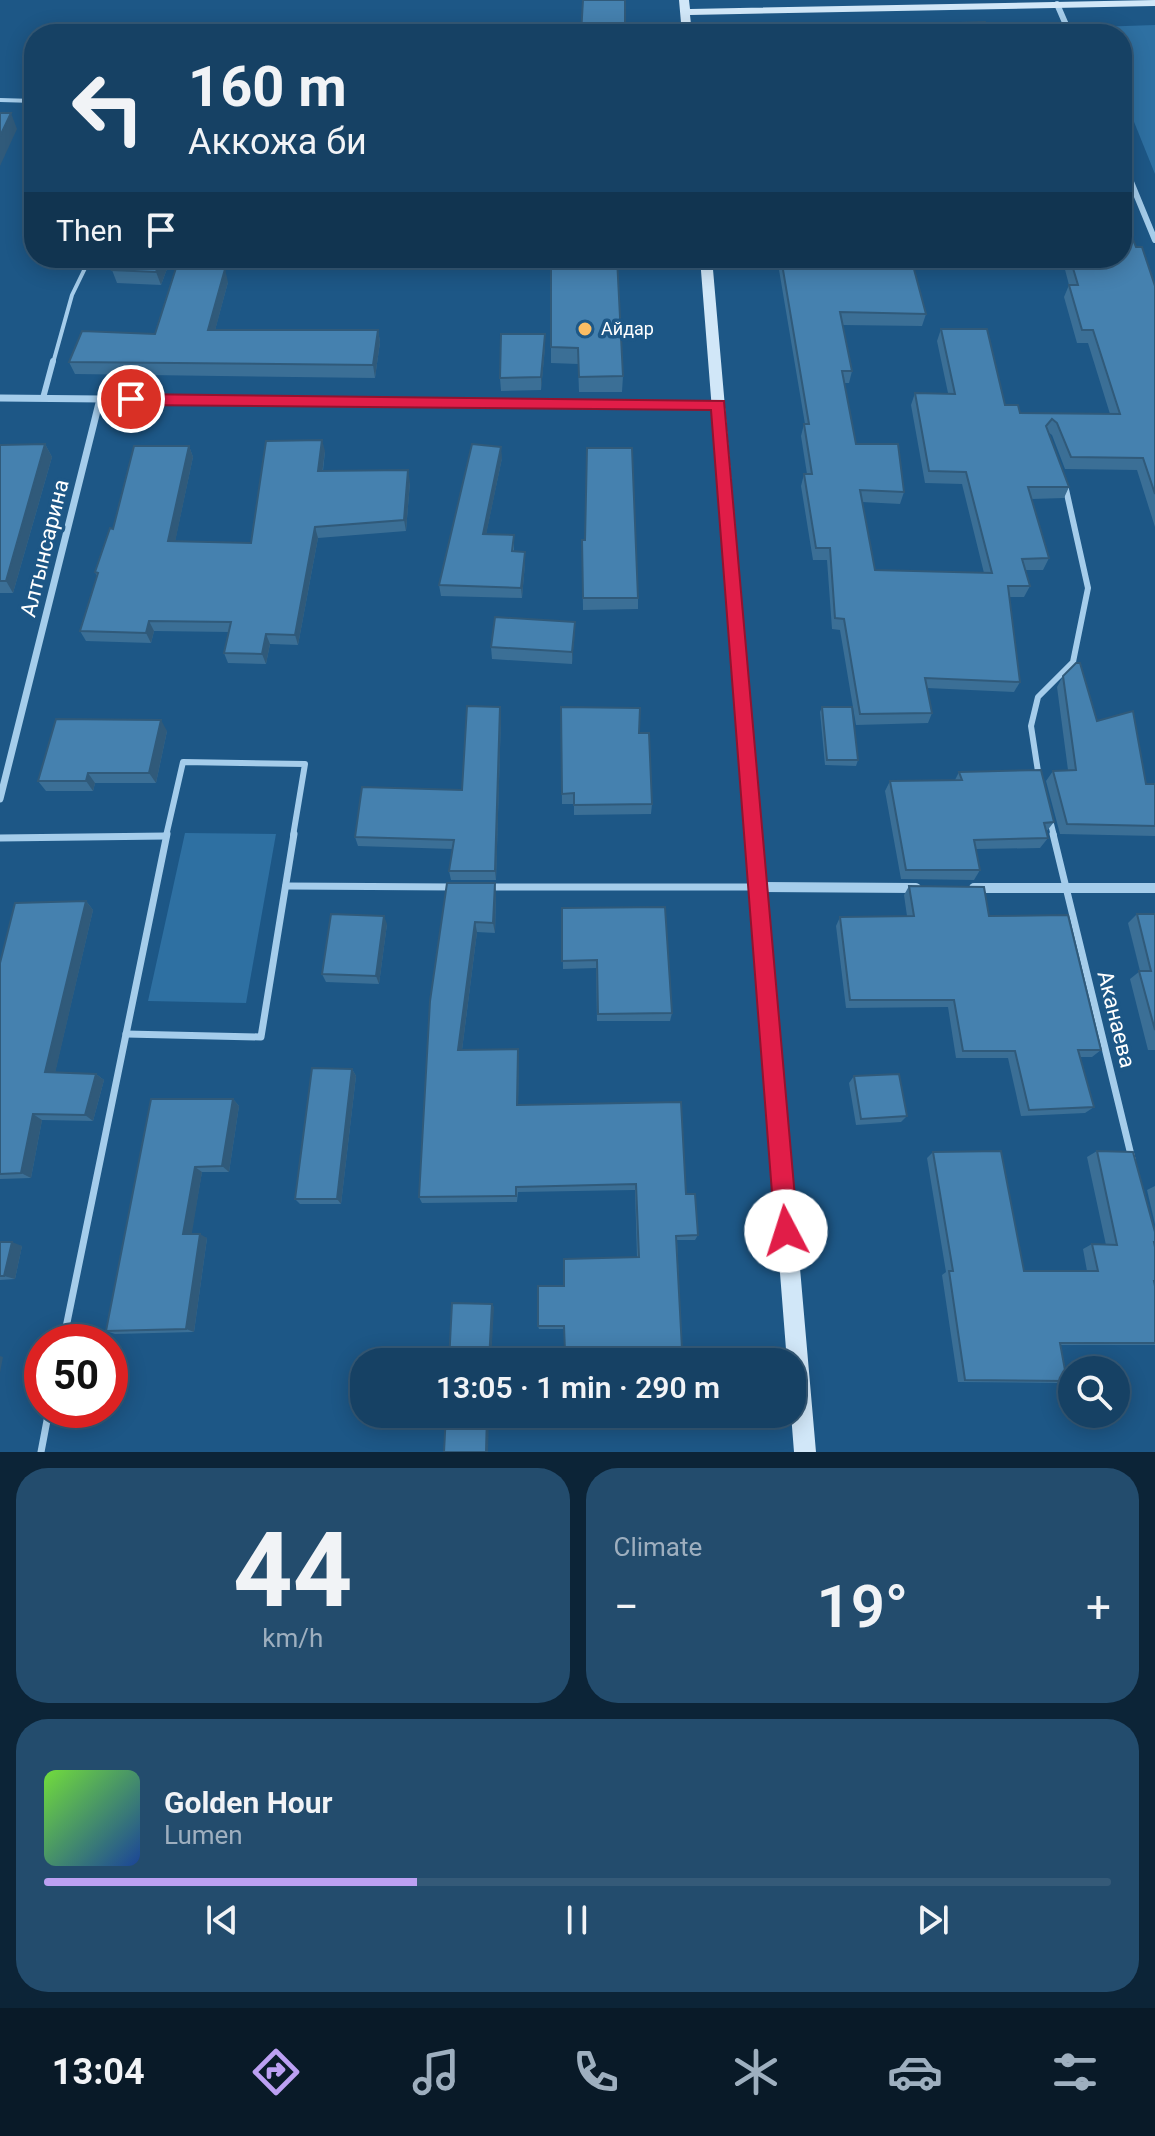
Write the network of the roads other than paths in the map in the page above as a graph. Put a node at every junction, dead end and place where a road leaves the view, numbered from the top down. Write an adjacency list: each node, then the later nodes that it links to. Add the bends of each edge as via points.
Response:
1 (684, 0): 4 (main road)
2 (1155, 3): 3 (main road)
3 (1057, 4): 4 (main road); 6 (street)
4 (685, 12): 5 (main road)
5 (686, 24)
6 (1066, 24)
7 (0, 100): 8 (lane)
8 (24, 101)
9 (1132, 184): 10 (street)
10 (1155, 240)
11 (85, 268): 14 (lane, via 72,295)
12 (707, 268): 16 (main road)
13 (0, 398): 14 (street)
14 (43, 398): 15 (street)
15 (100, 399): 16 (street); 19 (street, Алтынсарина)
16 (718, 405): 26 (main road)
17 (1061, 475): 18 (lane, via 1088,588 1073,662 1038,697 1031,726)
18 (1041, 786)
19 (0, 799)
20 (1049, 815): 30 (lane, Аканаева)
21 (166, 836): 22 (lane); 23 (lane, via 183,762 305,764); 31 (lane)
22 (0, 838)
23 (286, 886): 24 (lane); 31 (lane, via 261,1037)
24 (459, 887)
25 (474, 887): 26 (lane)
26 (757, 887): 27 (street); 36 (main road)
27 (927, 888)
28 (958, 888): 30 (street)
29 (1155, 888): 30 (street)
30 (1067, 889): 32 (lane, Аканаева)
31 (126, 1034): 33 (lane)
32 (1137, 1176)
33 (67, 1324)
34 (46, 1428): 35 (lane)
35 (41, 1452)
36 (805, 1452)

